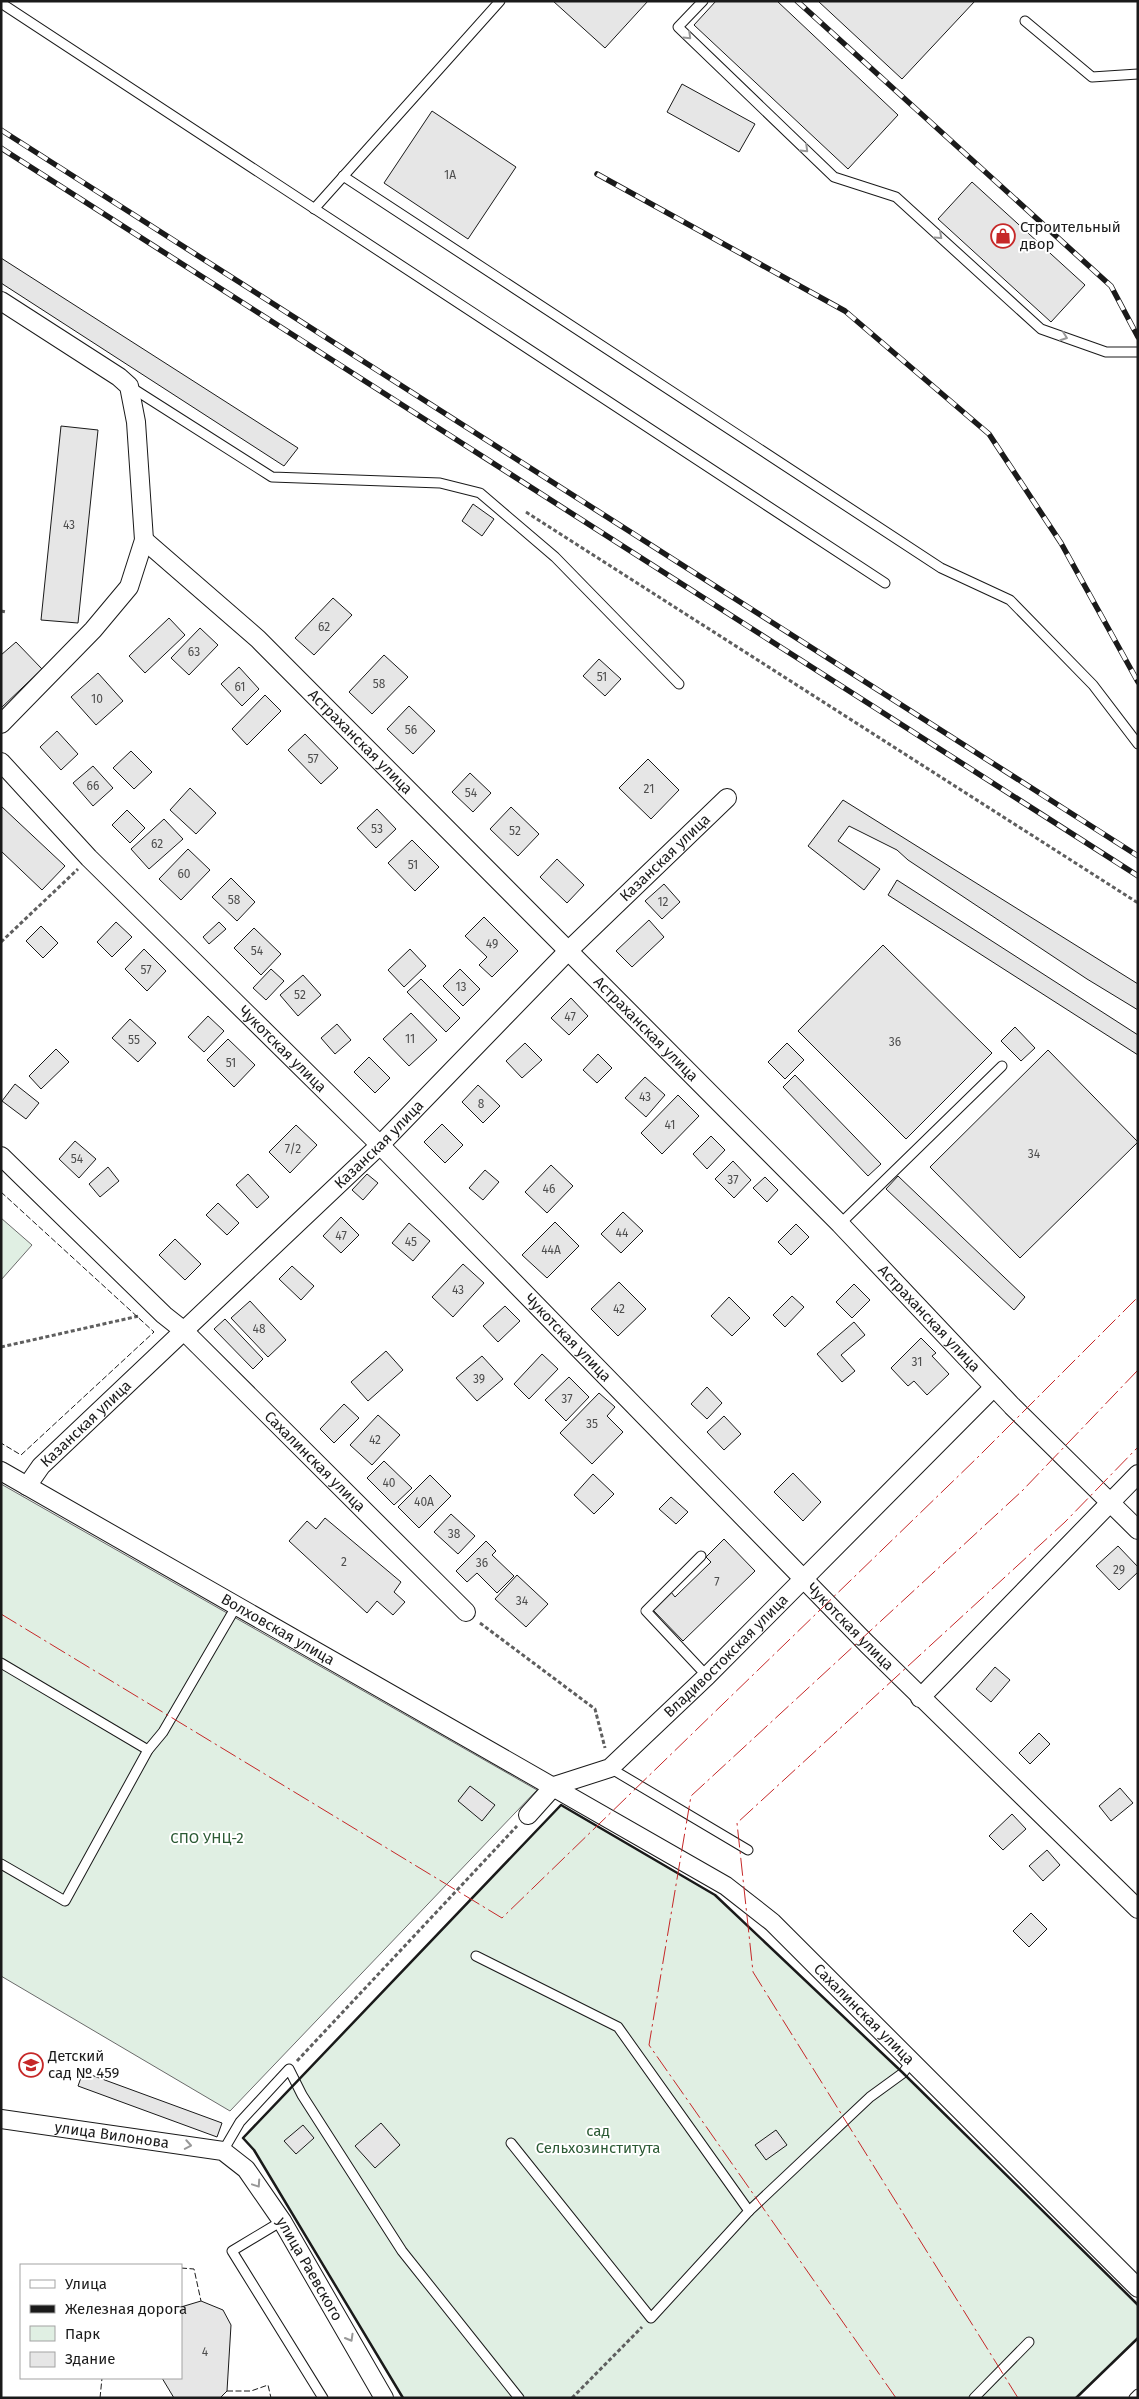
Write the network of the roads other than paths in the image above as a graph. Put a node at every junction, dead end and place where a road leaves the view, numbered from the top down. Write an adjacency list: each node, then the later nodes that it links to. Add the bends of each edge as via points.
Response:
1 (500, 1): 6 (lane)
2 (703, 1): 9 (lane, one-way to 9, via 678,27 834,177 896,197 1041,329 1106,352)
3 (1, 3): 7 (lane)
4 (1025, 21): 5 (lane, via 1092,77)
5 (1138, 74)
6 (343, 176): 7 (lane); 15 (lane, via 941,568 1010,600 1093,685)
7 (314, 209): 12 (lane)
8 (1, 300): 10 (street, via 119,376)
9 (1138, 352)
10 (129, 386): 11 (street, via 136,422); 13 (lane, via 272,477 440,483 480,493 555,557)
11 (144, 540): 14 (street, via 128,586 93,630); 18 (street, Астраханская улица, via 258,639)
12 (885, 583)
13 (679, 684)
14 (1, 724)
15 (1138, 744)
16 (1, 762): 20 (street, Чукотская улица, via 89,858)
17 (727, 798): 18 (street, Казанская улица)
18 (569, 950): 20 (street, Казанская улица); 22 (street, Астраханская улица)
19 (1002, 1066): 22 (lane)
20 (380, 1145): 23 (street, Казанская улица); 31 (street, Чукотская улица)
21 (1, 1156): 23 (street, Сахалинская улица)
22 (840, 1224): 24 (street, Астраханская улица)
23 (183, 1330): 27 (street, Казанская улица, via 41,1466); 33 (street, Сахалинская улица)
24 (994, 1387): 28 (street, Астраханская улица); 31 (street, Владивостокская улица)
25 (1, 1471): 27 (street, Волховская улица)
26 (1138, 1474): 28 (street)
27 (27, 1486): 32 (street, Волховская улица)
28 (1111, 1503): 29 (street, Астраханская улица); 36 (street)
29 (1138, 1530)
30 (701, 1556): 35 (lane, via 646,1610)
31 (802, 1578): 35 (street, Владивостокская улица); 36 (street, Чукотская улица)
32 (237, 1606): 37 (lane, via 163,1732); 39 (street, Волховская улица)
33 (466, 1612)
34 (1, 1663): 37 (lane)
35 (707, 1676): 38 (street, Владивостокская улица)
36 (920, 1698): 43 (street, Чукотская улица)
37 (148, 1750): 42 (lane, via 64,1901)
38 (610, 1768): 39 (street, Владивостокская улица); 41 (lane)
39 (554, 1786): 40 (street); 45 (street, Сахалинская улица, via 726,1886 772,1922)
40 (528, 1815)
41 (748, 1850)
42 (1, 1864)
43 (1138, 1909)
44 (476, 1956): 49 (lane, via 618,2027)
45 (911, 2062): 49 (lane, via 903,2073 870,2097); 51 (street, Сахалинская улица)
46 (1, 2119): 48 (street, улица Вилонова, one-way to 48)
47 (511, 2143): 49 (lane, via 651,2318)
48 (222, 2151): 50 (street, улица Раевского, one-way to 50, via 246,2169); 56 (lane, via 240,2122 290,2069 302,2095 402,2251)
49 (749, 2211)
50 (282, 2221): 54 (lane, via 232,2251); 55 (street, улица Раевского, one-way to 55)
51 (1138, 2288)
52 (1029, 2342): 57 (lane)
53 (1138, 2394): 58 (lane)
54 (324, 2398)
55 (384, 2398)
56 (519, 2398)
57 (974, 2398)
58 (1134, 2398)

